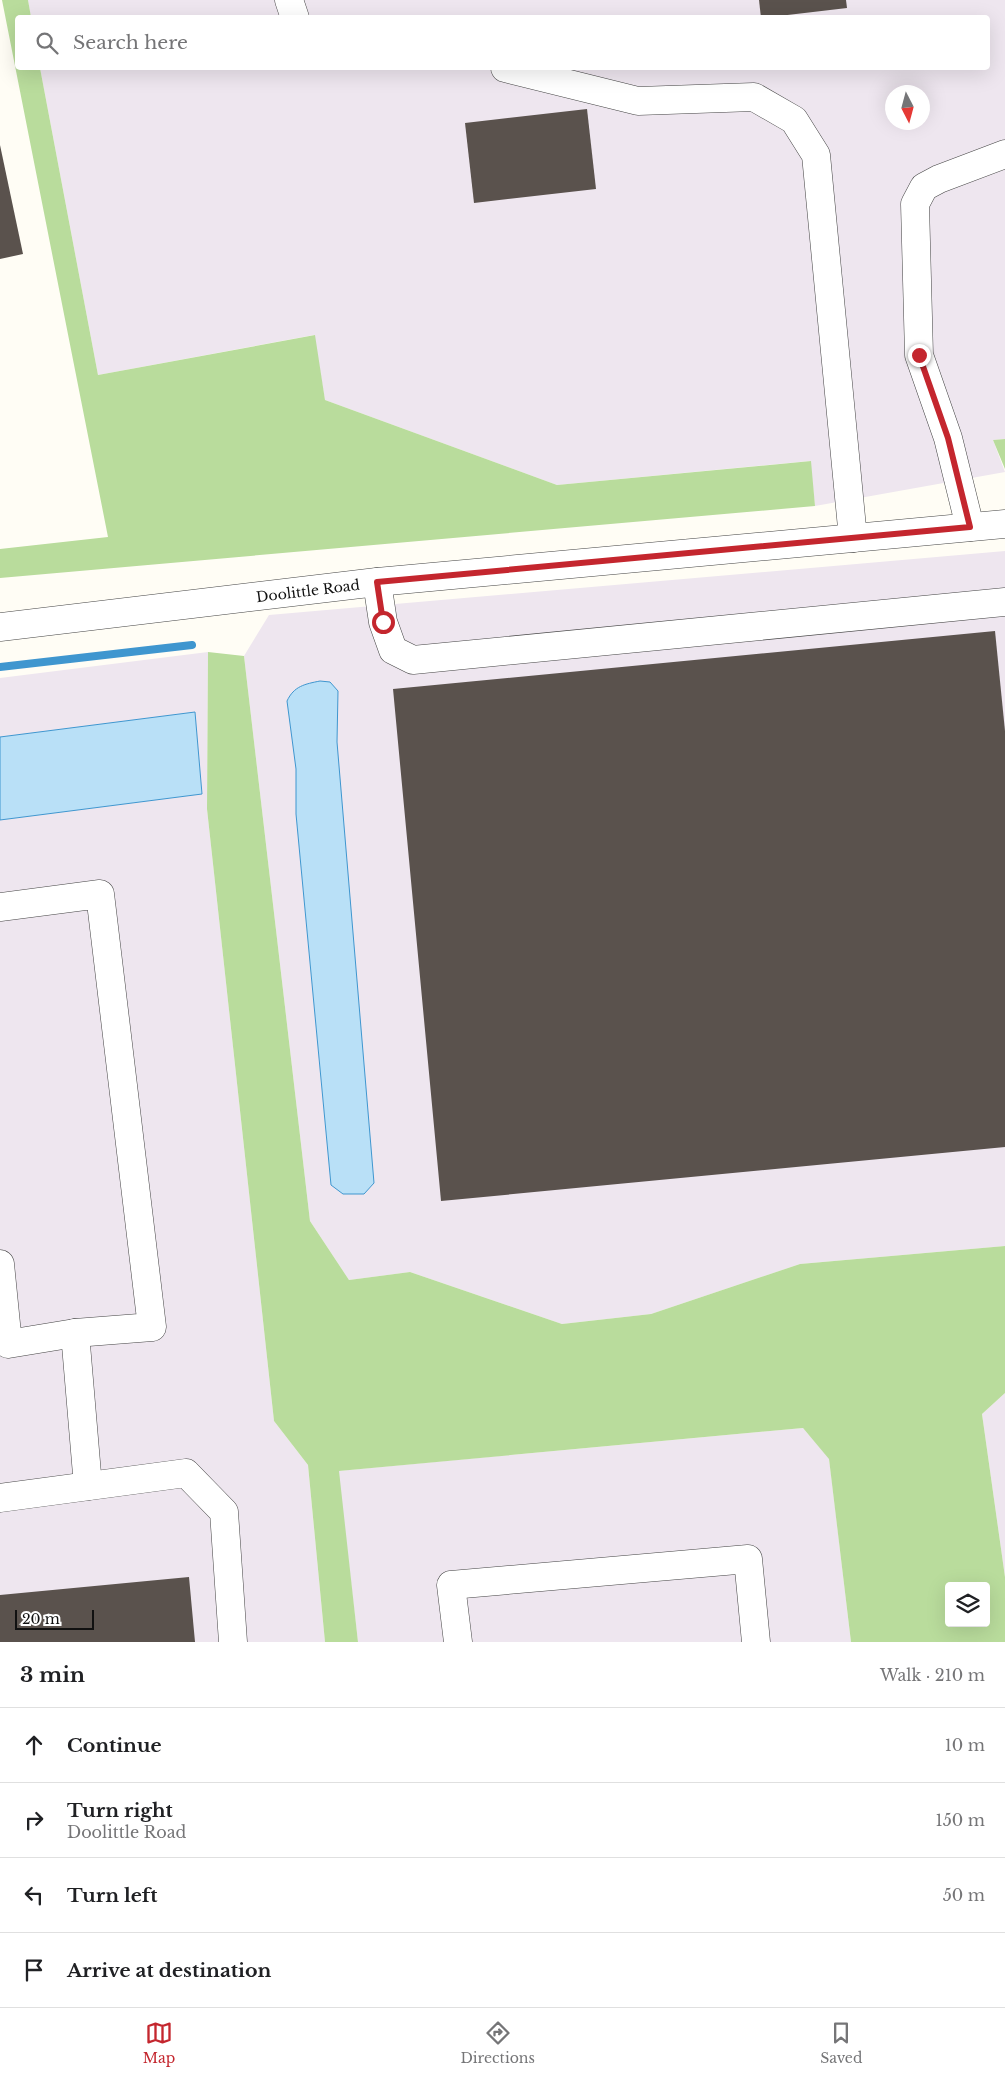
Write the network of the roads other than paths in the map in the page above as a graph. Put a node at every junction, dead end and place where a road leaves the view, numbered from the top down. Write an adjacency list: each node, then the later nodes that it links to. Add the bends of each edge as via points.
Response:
1 (289, 0): 2 (street)
2 (294, 15)
3 (512, 70): 7 (street, via 638,101 754,96 794,120 816,155)
4 (1005, 154): 6 (street, via 924,187 915,204 919,355 948,438)
5 (1005, 524): 6 (street, Doolittle Road)
6 (970, 527): 7 (street, Doolittle Road)
7 (853, 538): 8 (street, Doolittle Road)
8 (377, 582): 9 (street, via 383,622 393,650 413,660); 10 (street, Doolittle Road)
9 (1005, 602)
10 (0, 628)
11 (0, 907): 13 (street, via 100,894 152,1327)
12 (0, 1264): 13 (street, via 8,1344)
13 (75, 1334): 14 (street)
14 (88, 1486): 15 (street); 16 (street, via 186,1474 224,1512)
15 (0, 1498)
16 (233, 1642)
17 (458, 1642): 18 (street, via 451,1585 748,1559)
18 (756, 1642)

